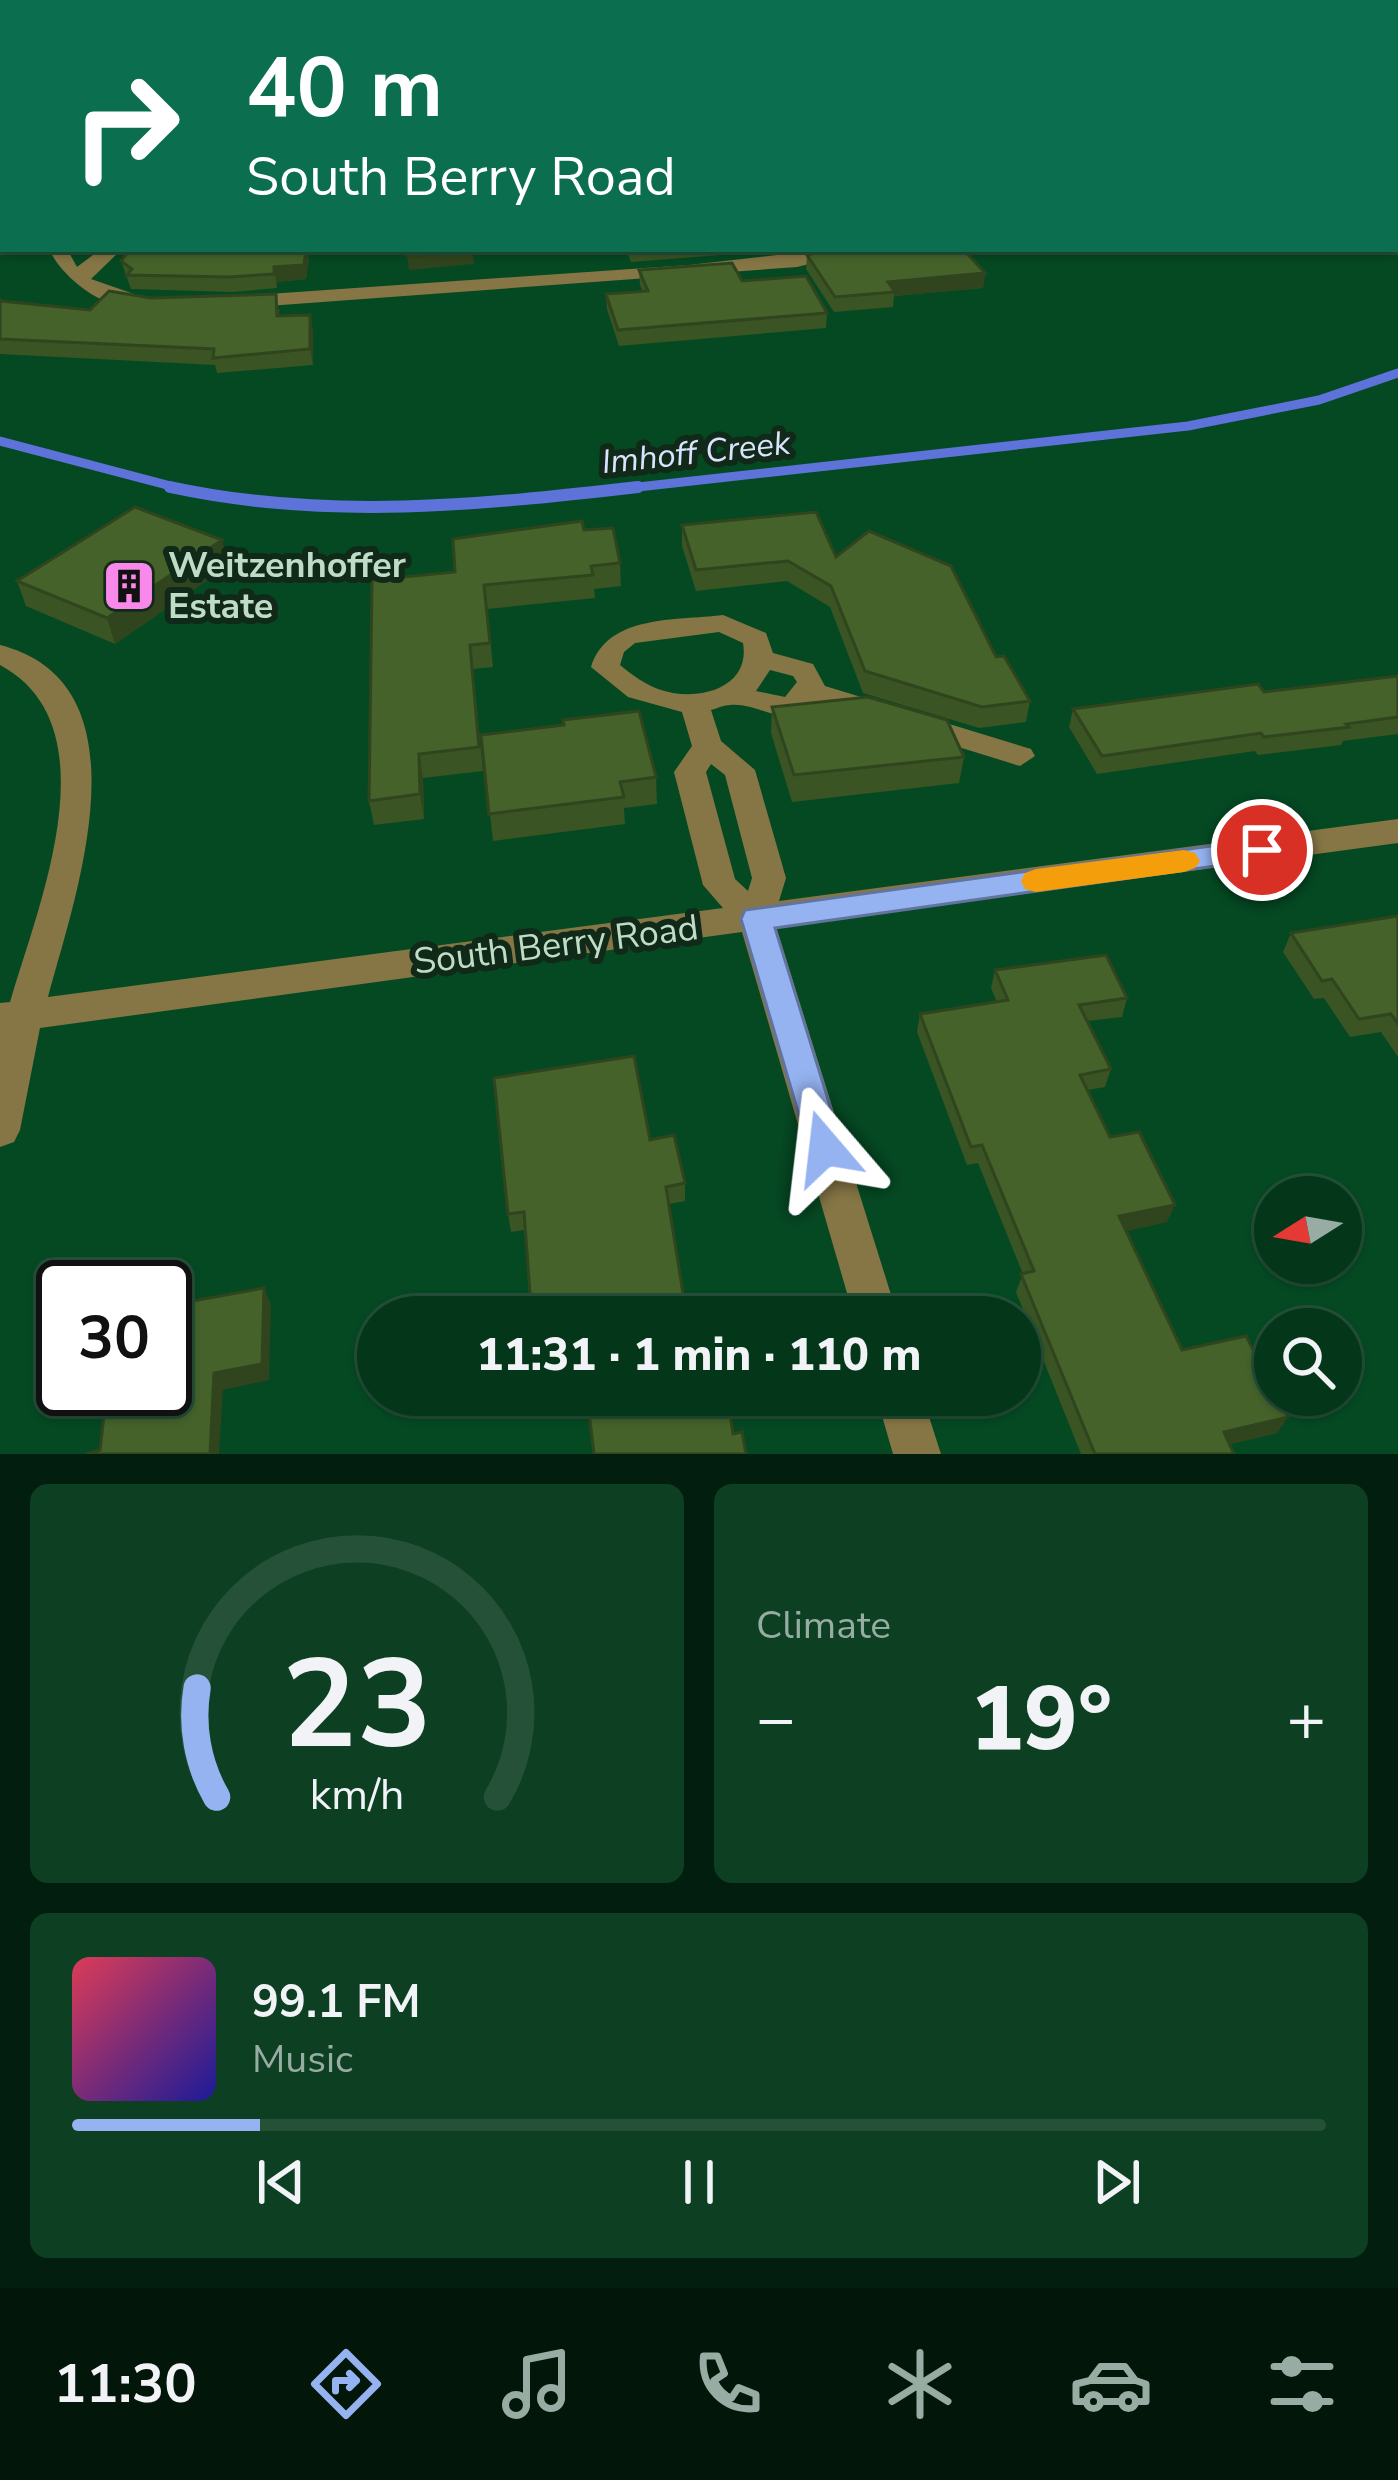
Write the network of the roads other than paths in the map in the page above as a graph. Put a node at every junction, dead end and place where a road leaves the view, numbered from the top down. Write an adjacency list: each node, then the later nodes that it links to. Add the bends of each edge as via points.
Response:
1 (59, 252): 5 (street)
2 (109, 252): 5 (street)
3 (844, 252): 6 (street)
4 (547, 257): 6 (street)
5 (81, 280): 7 (street, via 100,295)
6 (554, 280): 8 (street)
7 (170, 302)
8 (217, 302)
9 (0, 654): 18 (street, via 35,672 57,696 71,726 76,773 54,908)
10 (763, 658): 11 (street, via 802,670 812,683); 12 (street, via 760,673); 13 (street, via 756,640 723,623 649,631 611,648 605,667 623,684 664,701)
11 (806, 690): 12 (street, via 794,706 775,707); 15 (street)
12 (729, 693): 13 (street)
13 (694, 702): 14 (street)
14 (707, 746): 17 (street, via 739,770 769,878); 17 (street, via 690,772 720,885)
15 (1020, 756)
16 (1398, 832): 17 (street, South Berry Road)
17 (756, 919): 18 (street, South Berry Road); 20 (street)
18 (12, 1016): 19 (street)
19 (0, 1130)
20 (870, 1296)
21 (905, 1416): 22 (street)
22 (917, 1454)

